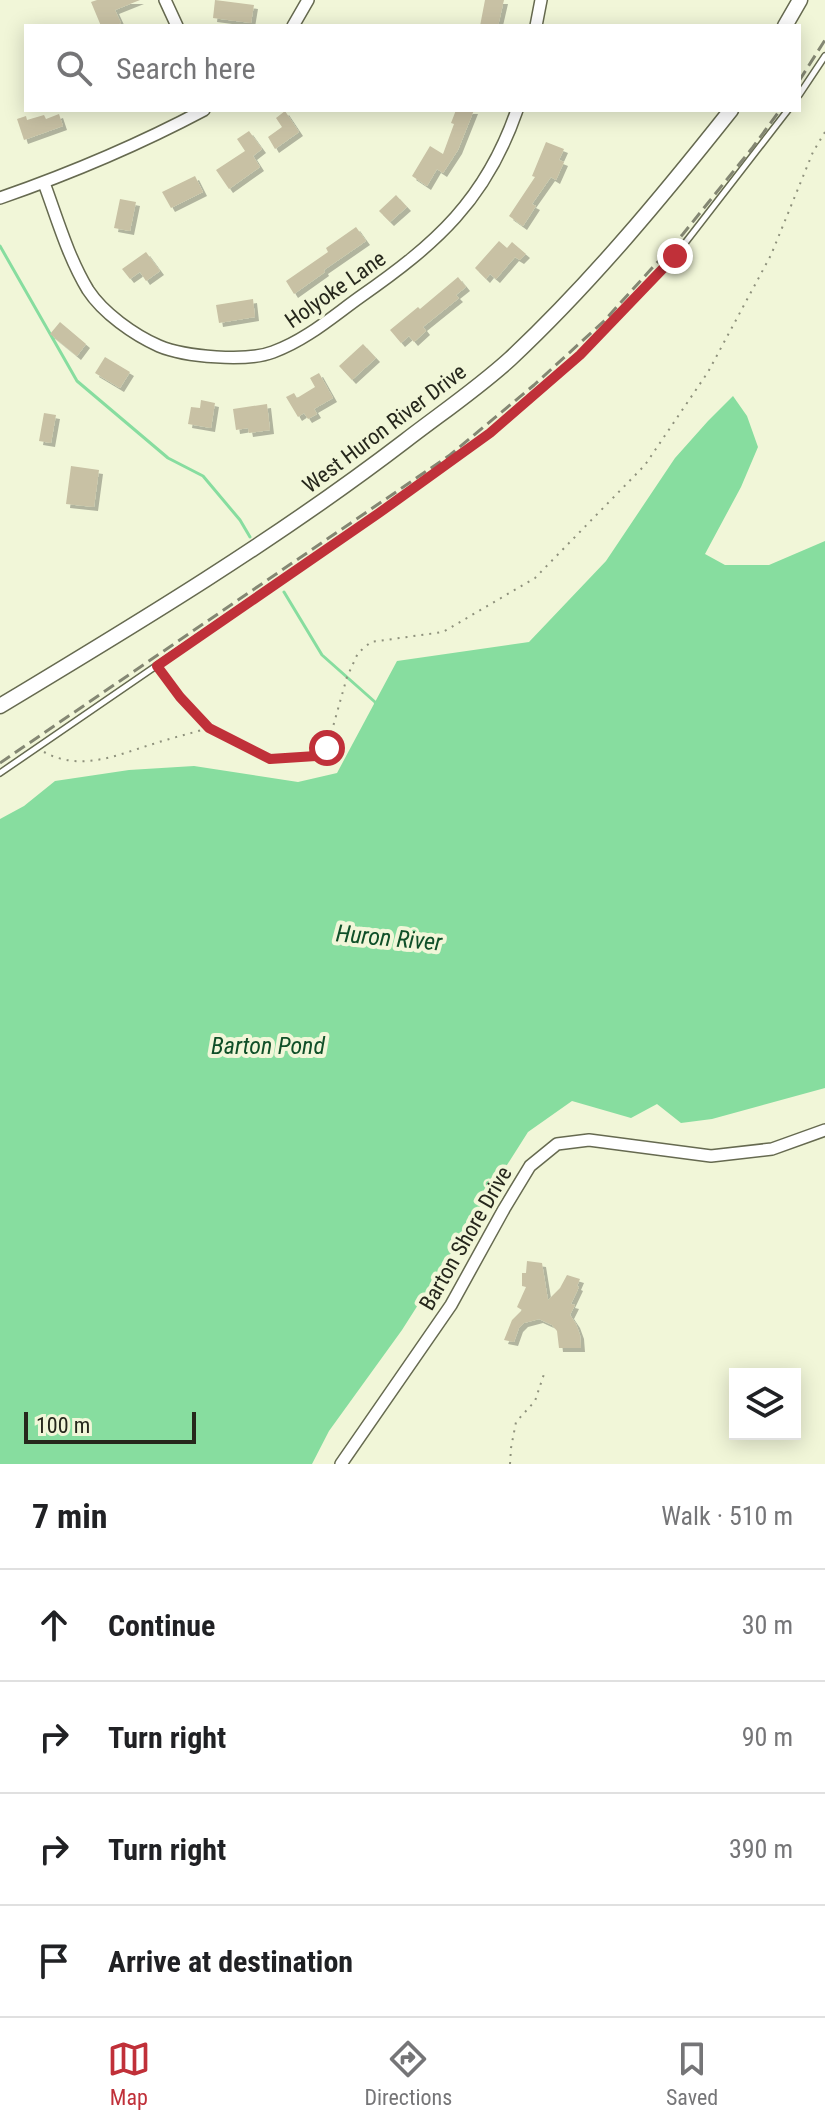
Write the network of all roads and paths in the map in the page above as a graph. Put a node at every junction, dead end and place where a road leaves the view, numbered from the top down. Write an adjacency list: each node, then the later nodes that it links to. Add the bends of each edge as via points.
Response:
1 (165, 0): 5 (street)
2 (308, 0): 6 (street)
3 (541, 0): 7 (street)
4 (800, 0): 8 (street)
5 (176, 24)
6 (294, 24)
7 (536, 24)
8 (786, 24)
9 (825, 56): 10 (lane)
10 (801, 92)
11 (200, 112): 16 (street)
12 (516, 112): 16 (street, Holyoke Lane, via 492,169 436,239 309,335 270,353 244,357 162,348 108,312 89,291)
13 (729, 112): 19 (street, West Huron River Drive, via 583,287 498,369 314,507)
14 (786, 112): 18 (lane, via 675,256 580,355 490,433)
15 (825, 132): 20 (path, via 771,255 708,372 645,465 535,578 443,632 371,642 358,653 327,748 316,756 270,759)
16 (44, 183): 17 (street)
17 (0, 198)
18 (157, 666): 20 (path); 21 (lane)
19 (0, 706)
20 (209, 728): 21 (path, via 102,761 54,758)
21 (37, 749): 22 (lane)
22 (0, 773)
23 (825, 1130): 25 (street, Barton Shore Drive, via 772,1149 711,1156 589,1140 557,1144 530,1166 451,1305)
24 (544, 1374): 26 (path, via 535,1401 516,1422)
25 (341, 1464)
26 (510, 1464)

